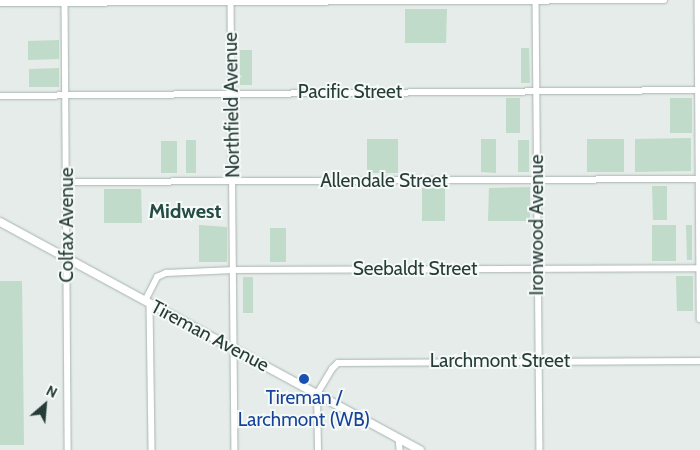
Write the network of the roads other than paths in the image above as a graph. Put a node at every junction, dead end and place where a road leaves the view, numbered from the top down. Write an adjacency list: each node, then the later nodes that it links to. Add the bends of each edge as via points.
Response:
1 (536, 0): 2 (street); 4 (street); 8 (street, Ironwood Avenue)
2 (664, 0)
3 (698, 0): 7 (street)
4 (231, 1): 5 (street); 9 (street, Northfield Avenue)
5 (65, 2): 6 (street); 10 (street, Colfax Avenue)
6 (0, 3)
7 (699, 90): 8 (street, Pacific Street); 12 (street)
8 (537, 91): 9 (street, Pacific Street); 13 (street, Ironwood Avenue)
9 (232, 93): 10 (street, Pacific Street); 15 (street, Northfield Avenue)
10 (66, 95): 11 (street, Pacific Street); 14 (street, Colfax Avenue)
11 (0, 96)
12 (699, 179): 13 (street, Allendale Street); 18 (street)
13 (537, 180): 15 (street, Allendale Street); 19 (street, Ironwood Avenue)
14 (68, 182): 15 (street, Allendale Street); 17 (street, Colfax Avenue)
15 (233, 182): 20 (street, Northfield Avenue)
16 (0, 222): 17 (street, Tireman Avenue)
17 (68, 259): 21 (street, Tireman Avenue); 28 (street, Colfax Avenue)
18 (700, 268): 19 (street, Seebaldt Street); 22 (street)
19 (538, 269): 20 (street, Seebaldt Street); 24 (street, Ironwood Avenue)
20 (234, 270): 21 (street, Seebaldt Street, via 166,272 157,277); 23 (street, Northfield Avenue)
21 (148, 303): 23 (street, Tireman Avenue); 29 (street)
22 (700, 319)
23 (235, 350): 26 (street, Tireman Avenue); 30 (street, Northfield Avenue)
24 (539, 361): 25 (street, Larchmont Street); 26 (street, Larchmont Street, via 344,362 334,365); 34 (street, Ironwood Avenue)
25 (700, 361)
26 (318, 394): 27 (street, Tireman Avenue); 31 (street)
27 (399, 438): 32 (street); 33 (street, Tireman Avenue)
28 (68, 450)
29 (152, 450)
30 (235, 450)
31 (318, 450)
32 (400, 450)
33 (420, 450)
34 (540, 450)

